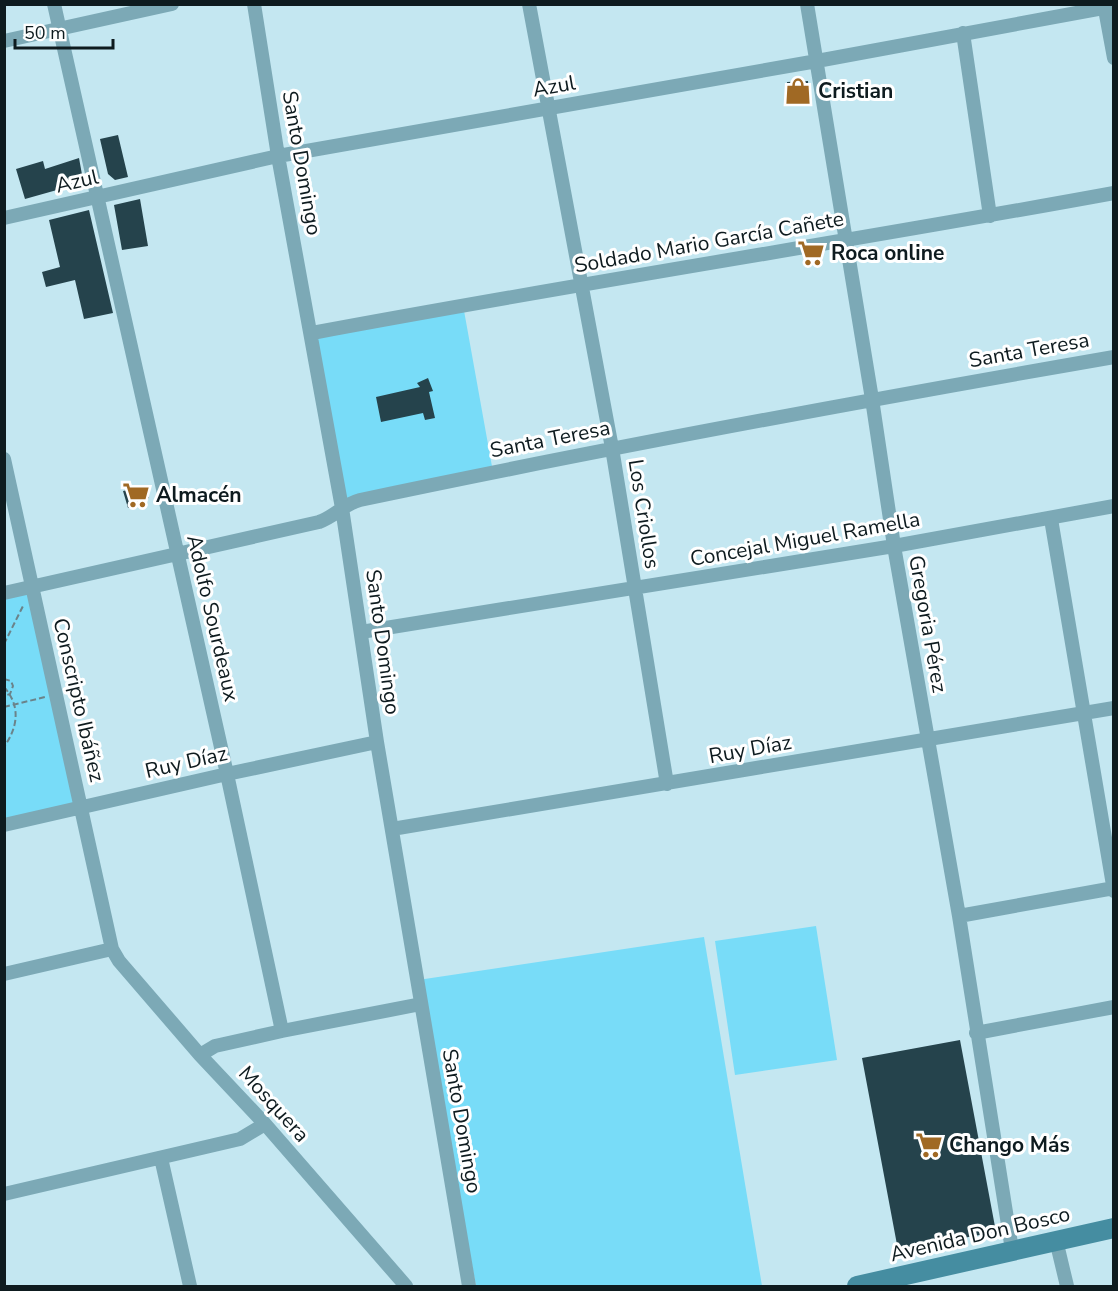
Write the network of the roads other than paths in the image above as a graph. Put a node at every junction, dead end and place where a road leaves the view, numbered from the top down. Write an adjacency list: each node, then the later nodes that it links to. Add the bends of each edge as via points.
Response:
1 (54, 4): 7 (street, Adolfo Sourdeaux)
2 (172, 4): 7 (street)
3 (254, 4): 13 (street, Santo Domingo)
4 (529, 4): 12 (street, Los Criollos)
5 (807, 4): 11 (street, Gregoria Pérez)
6 (1108, 6): 8 (street, Azul); 10 (street)
7 (60, 29): 9 (street); 15 (street, Adolfo Sourdeaux)
8 (963, 33): 11 (street, Azul); 16 (street)
9 (4, 41)
10 (1113, 58)
11 (817, 62): 12 (street, Azul); 18 (street, Gregoria Pérez)
12 (548, 108): 13 (street, Azul); 19 (street, Los Criollos)
13 (278, 156): 15 (street, Azul); 20 (street, Santo Domingo)
14 (1113, 193): 16 (street, Soldado Mario García Cañete)
15 (98, 198): 17 (street, Azul); 29 (street, Adolfo Sourdeaux)
16 (990, 216): 18 (street, Soldado Mario García Cañete)
17 (4, 218)
18 (844, 239): 19 (street, Soldado Mario García Cañete); 22 (street, Gregoria Pérez)
19 (582, 286): 20 (street, Soldado Mario García Cañete); 23 (street, Los Criollos)
20 (312, 333): 26 (street, Santo Domingo)
21 (1113, 357): 22 (street, Santa Teresa)
22 (872, 399): 23 (street, Santa Teresa); 28 (street, Gregoria Pérez)
23 (612, 448): 26 (street, Santa Teresa, via 360,500); 31 (street, Los Criollos)
24 (4, 459): 30 (street, Conscripto Ibáñez)
25 (1113, 506): 27 (street, Concejal Miguel Ramella)
26 (342, 508): 29 (street, Santa Teresa, via 319,522); 33 (street, Santo Domingo)
27 (1051, 519): 28 (street, Concejal Miguel Ramella); 35 (street)
28 (894, 546): 31 (street, Concejal Miguel Ramella); 36 (street, Gregoria Pérez)
29 (177, 554): 30 (street, Santa Teresa); 38 (street, Adolfo Sourdeaux)
30 (32, 587): 32 (street, Santa Teresa); 40 (street, Conscripto Ibáñez)
31 (635, 589): 33 (street, Concejal Miguel Ramella); 39 (street, Los Criollos)
32 (4, 593)
33 (361, 632): 37 (street, Santo Domingo)
34 (1113, 708): 35 (street, Ruy Díaz)
35 (1083, 713): 36 (street, Ruy Díaz); 43 (street)
36 (927, 741): 39 (street, Ruy Díaz); 44 (street, Gregoria Pérez)
37 (377, 742): 38 (street, Ruy Díaz); 42 (street, Santo Domingo)
38 (227, 774): 40 (street, Ruy Díaz); 49 (street, Adolfo Sourdeaux)
39 (667, 784): 42 (street, Ruy Díaz)
40 (82, 807): 41 (street, Ruy Díaz); 45 (street, Conscripto Ibáñez)
41 (4, 825)
42 (392, 829): 47 (street, Santo Domingo)
43 (1113, 889): 44 (street)
44 (959, 916): 50 (street, Gregoria Pérez)
45 (112, 949): 46 (street); 51 (street, Mosquera, via 118,961)
46 (4, 974)
47 (421, 1004): 49 (street); 60 (street, Santo Domingo)
48 (1113, 1007): 50 (street)
49 (282, 1031): 51 (street, via 215,1046)
50 (976, 1033): 57 (street, Gregoria Pérez)
51 (200, 1055): 52 (street, Mosquera)
52 (265, 1124): 53 (street, via 240,1139); 59 (street, Mosquera)
53 (161, 1158): 54 (street); 58 (street)
54 (4, 1194)
55 (1113, 1228): 56 (main road, Avenida Don Bosco)
56 (1056, 1240): 57 (main road, Avenida Don Bosco); 62 (street)
57 (1012, 1250): 61 (main road, Avenida Don Bosco)
58 (190, 1287)
59 (406, 1287)
60 (470, 1287)
61 (857, 1287)
62 (1067, 1287)

